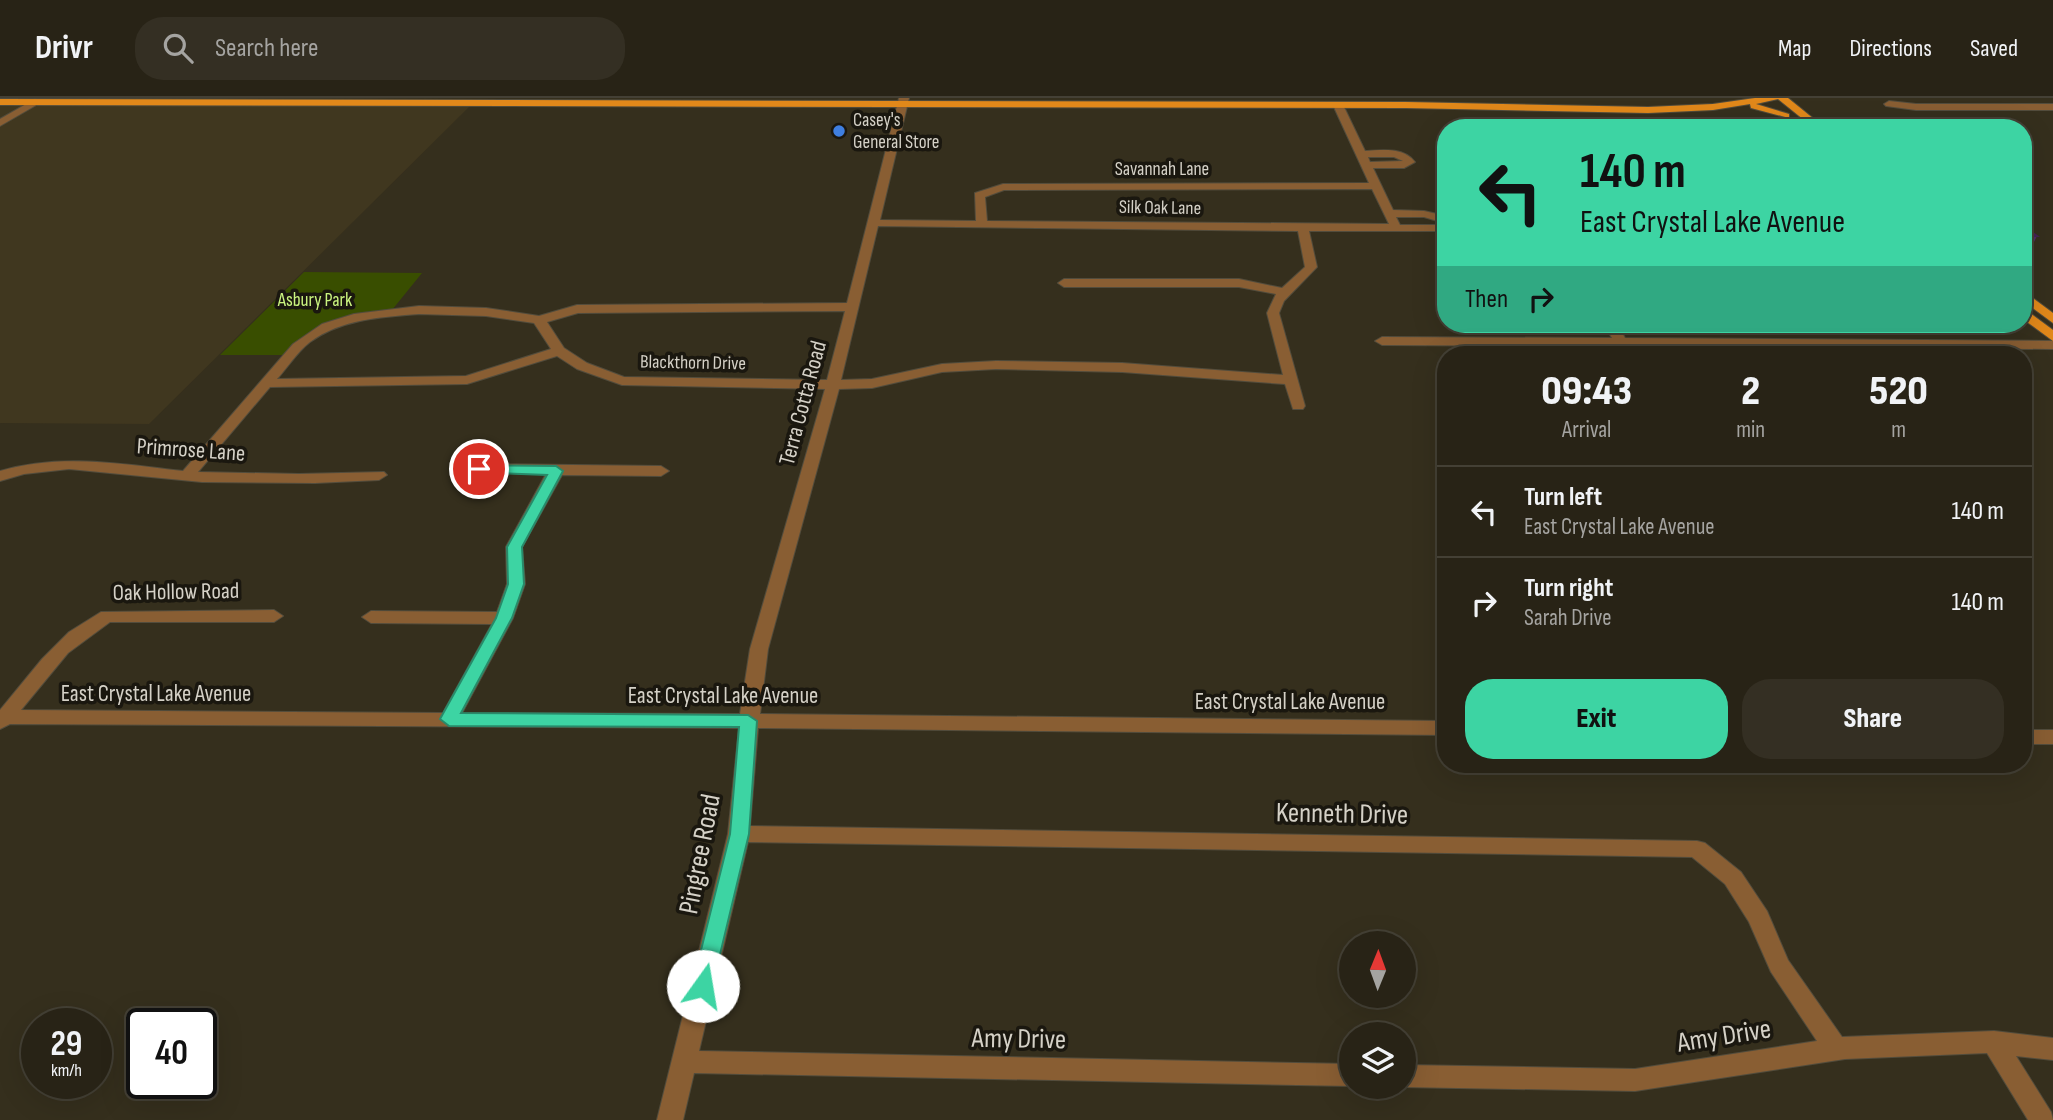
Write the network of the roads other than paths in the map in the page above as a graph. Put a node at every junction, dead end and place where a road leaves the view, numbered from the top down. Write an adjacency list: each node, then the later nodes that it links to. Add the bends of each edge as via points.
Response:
1 (1724, 98): 11 (main road)
2 (1769, 98): 10 (main road); 13 (main road)
3 (1782, 98): 15 (main road)
4 (459, 100): 5 (main road); 7 (main road)
5 (904, 101): 9 (main road); 22 (street, Terra Cotta Road)
6 (0, 102): 7 (main road)
7 (35, 102): 16 (street)
8 (1889, 104): 12 (street)
9 (1338, 105): 11 (main road); 17 (street)
10 (1733, 105): 11 (main road, via 1648,110); 13 (main road, via 1769,108)
11 (1551, 106)
12 (2053, 107)
13 (1786, 116): 14 (main road)
14 (1790, 119)
15 (1809, 119)
16 (0, 123)
17 (1360, 154): 18 (street); 18 (street, via 1398,155 1410,162)
18 (1366, 165): 19 (street)
19 (1375, 186): 20 (street); 23 (street, Savannah Lane, via 1003,187 979,195)
20 (1389, 213): 21 (street, Silk Oak Lane); 25 (street)
21 (1437, 219)
22 (873, 223): 23 (street, Silk Oak Lane); 30 (street, Terra Cotta Road)
23 (982, 224): 24 (street, Silk Oak Lane)
24 (1303, 227): 25 (street, Silk Oak Lane); 28 (street, via 1311,267)
25 (1396, 228): 26 (street, Silk Oak Lane)
26 (1437, 228)
27 (1064, 283): 28 (street, via 1239,283)
28 (1283, 292): 40 (street, via 1273,306 1273,318)
29 (2032, 302): 31 (main road)
30 (852, 307): 32 (street, via 577,309); 42 (street, Terra Cotta Road)
31 (2053, 319)
32 (539, 320): 39 (street, Blackthorn Drive); 41 (street, via 514,313 481,312 358,316 307,338)
33 (2032, 320): 35 (main road)
34 (1616, 333): 37 (street)
35 (2053, 337)
36 (1382, 341): 37 (street)
37 (1620, 342): 38 (street)
38 (2053, 345)
39 (559, 351): 41 (street, via 467,380); 42 (street, Blackthorn Drive, via 582,366 622,381)
40 (1289, 380): 42 (street, Blackthorn Drive, via 1123,368 967,366 878,384); 43 (street)
41 (266, 383): 49 (street)
42 (832, 385): 55 (street, Terra Cotta Road, via 759,649)
43 (1297, 406)
44 (479, 469): 45 (street)
45 (556, 471): 46 (street); 52 (street, via 514,547 516,584)
46 (661, 471)
47 (0, 475): 49 (street, Primrose Lane, via 58,466)
48 (379, 475): 49 (street, Primrose Lane, via 337,480)
49 (187, 476)
50 (274, 616): 54 (street, Oak Hollow Road, via 107,616 65,645)
51 (371, 617): 52 (street)
52 (504, 618): 53 (street)
53 (449, 719): 54 (street, East Crystal Lake Avenue); 55 (street, East Crystal Lake Avenue)
54 (2, 720)
55 (748, 721): 56 (street, East Crystal Lake Avenue); 59 (street, Pingree Road)
56 (1437, 728)
57 (2032, 737): 58 (street)
58 (2053, 737)
59 (739, 834): 61 (street, Kenneth Drive, via 1697,849 1733,878 1759,918 1779,965); 63 (street, Pingree Road)
60 (1994, 1042): 61 (street, Amy Drive); 62 (street, Amy Drive); 67 (street)
61 (1836, 1049): 65 (street, Amy Drive, via 1635,1080)
62 (2053, 1049)
63 (685, 1062): 64 (street, Amy Drive); 66 (street, Pingree Road)
64 (1339, 1075)
65 (1416, 1076)
66 (670, 1120)
67 (2042, 1120)

